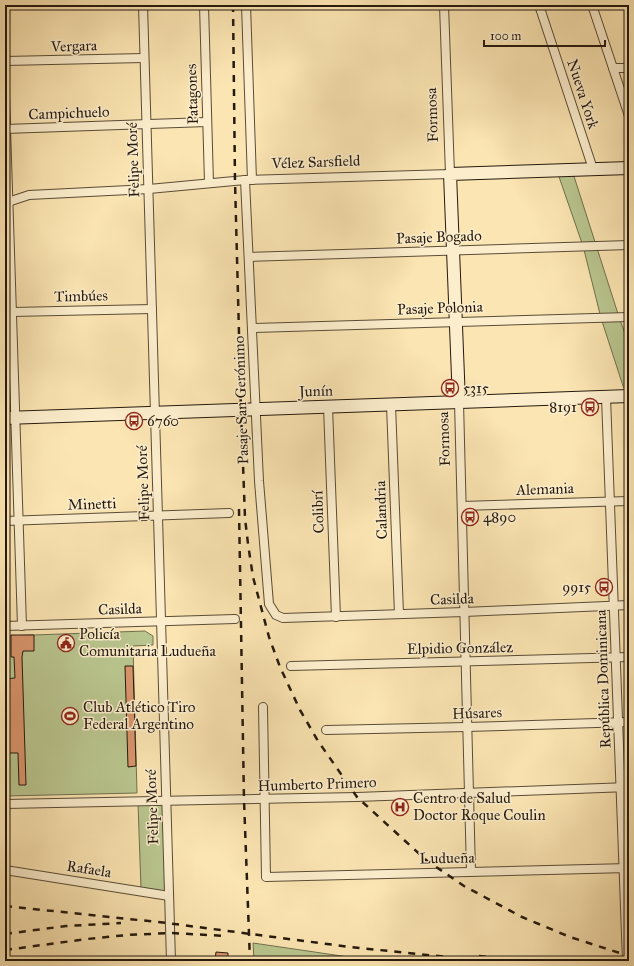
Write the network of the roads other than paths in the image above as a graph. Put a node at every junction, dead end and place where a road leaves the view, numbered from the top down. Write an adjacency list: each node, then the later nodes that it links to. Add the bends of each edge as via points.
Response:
1 (143, 5): 7 (street, Felipe Moré)
2 (204, 5): 13 (street, Patagones)
3 (246, 5): 19 (street, Pasaje San Gerónimo)
4 (444, 5): 18 (street, Formosa)
5 (539, 5): 17 (street, Nueva York)
6 (592, 5): 9 (street)
7 (144, 58): 8 (street, Vergara); 14 (street, Felipe Moré)
8 (5, 61)
9 (613, 68): 10 (street); 12 (street)
10 (629, 68)
11 (5, 97): 15 (street)
12 (629, 116)
13 (207, 122): 14 (street, Campichuelo); 20 (street, Patagones)
14 (146, 124): 15 (street, Campichuelo); 21 (street, Felipe Moré)
15 (6, 129): 22 (street)
16 (629, 168): 17 (main road, Vélez Sarsfield)
17 (593, 169): 18 (main road, Vélez Sarsfield)
18 (450, 174): 19 (street, Vélez Sarsfield); 24 (main road, Formosa)
19 (249, 180): 20 (street, Vélez Sarsfield); 25 (street, Pasaje San Gerónimo)
20 (209, 183): 21 (street, Vélez Sarsfield)
21 (149, 189): 22 (street, Vélez Sarsfield, via 29,195); 26 (street, Felipe Moré)
22 (7, 202): 27 (street)
23 (629, 245): 24 (street, Pasaje Bogado)
24 (453, 250): 25 (street, Pasaje Bogado); 29 (main road, Formosa)
25 (249, 257): 30 (street, Pasaje San Gerónimo)
26 (152, 309): 27 (street, Timbúes); 37 (street, Felipe Moré)
27 (12, 312): 38 (street)
28 (629, 317): 29 (street, Pasaje Polonia)
29 (456, 322): 30 (street, Pasaje Polonia); 33 (main road, Formosa)
30 (252, 328): 36 (street, Pasaje San Gerónimo)
31 (629, 396): 32 (main road, Junín)
32 (606, 397): 33 (main road, Junín); 39 (street, República Dominicana)
33 (459, 402): 34 (main road, Junín); 41 (street, Formosa)
34 (391, 405): 35 (main road, Junín); 49 (street, Calandria)
35 (328, 407): 36 (main road, Junín); 51 (street, Colibrí)
36 (256, 410): 37 (main road, Junín); 50 (street, Pasaje San Gerónimo, via 268,604)
37 (155, 412): 38 (main road, Junín); 43 (street, Felipe Moré)
38 (10, 418): 44 (street)
39 (610, 501): 40 (street, Alemania); 41 (street, Alemania); 46 (street, República Dominicana)
40 (629, 501)
41 (462, 506): 48 (street, Formosa)
42 (229, 513): 43 (street, Minetti)
43 (158, 516): 44 (street, Minetti); 53 (street, Felipe Moré)
44 (18, 520): 45 (street, Minetti); 55 (street)
45 (5, 521)
46 (614, 605): 47 (street, Casilda); 48 (street, Casilda); 56 (street, República Dominicana)
47 (629, 605)
48 (464, 612): 49 (street, Casilda); 58 (street, Formosa)
49 (399, 614): 51 (street, Casilda)
50 (276, 615): 51 (street, Casilda, via 283,618)
51 (336, 617)
52 (235, 619): 53 (street, Casilda)
53 (161, 621): 55 (street, Casilda); 68 (street, Felipe Moré)
54 (5, 626): 55 (street, Casilda)
55 (22, 626)
56 (616, 657): 57 (street, Elpidio González); 58 (street, Elpidio González); 61 (street, República Dominicana)
57 (629, 657)
58 (466, 662): 59 (street, Elpidio González); 63 (street, Formosa)
59 (291, 666)
60 (263, 707): 67 (street)
61 (619, 722): 62 (street, Húsares); 63 (street, Húsares); 65 (street, República Dominicana)
62 (629, 722)
63 (467, 727): 64 (street, Húsares); 66 (street, Formosa)
64 (326, 730)
65 (625, 787): 66 (street, Humberto Primero); 70 (street, República Dominicana)
66 (470, 792): 67 (street, Humberto Primero); 72 (street, Formosa)
67 (264, 799): 68 (street, Humberto Primero); 72 (street, Ludueña, via 266,877)
68 (166, 800): 69 (street, Humberto Primero); 73 (street, Felipe Moré)
69 (5, 804)
70 (627, 868): 72 (street, Ludueña); 74 (street, República Dominicana)
71 (5, 870): 73 (street, Rafaela)
72 (471, 872)
73 (169, 896): 75 (street, Felipe Moré)
74 (628, 940): 76 (street, República Dominicana)
75 (171, 961)
76 (628, 961)

